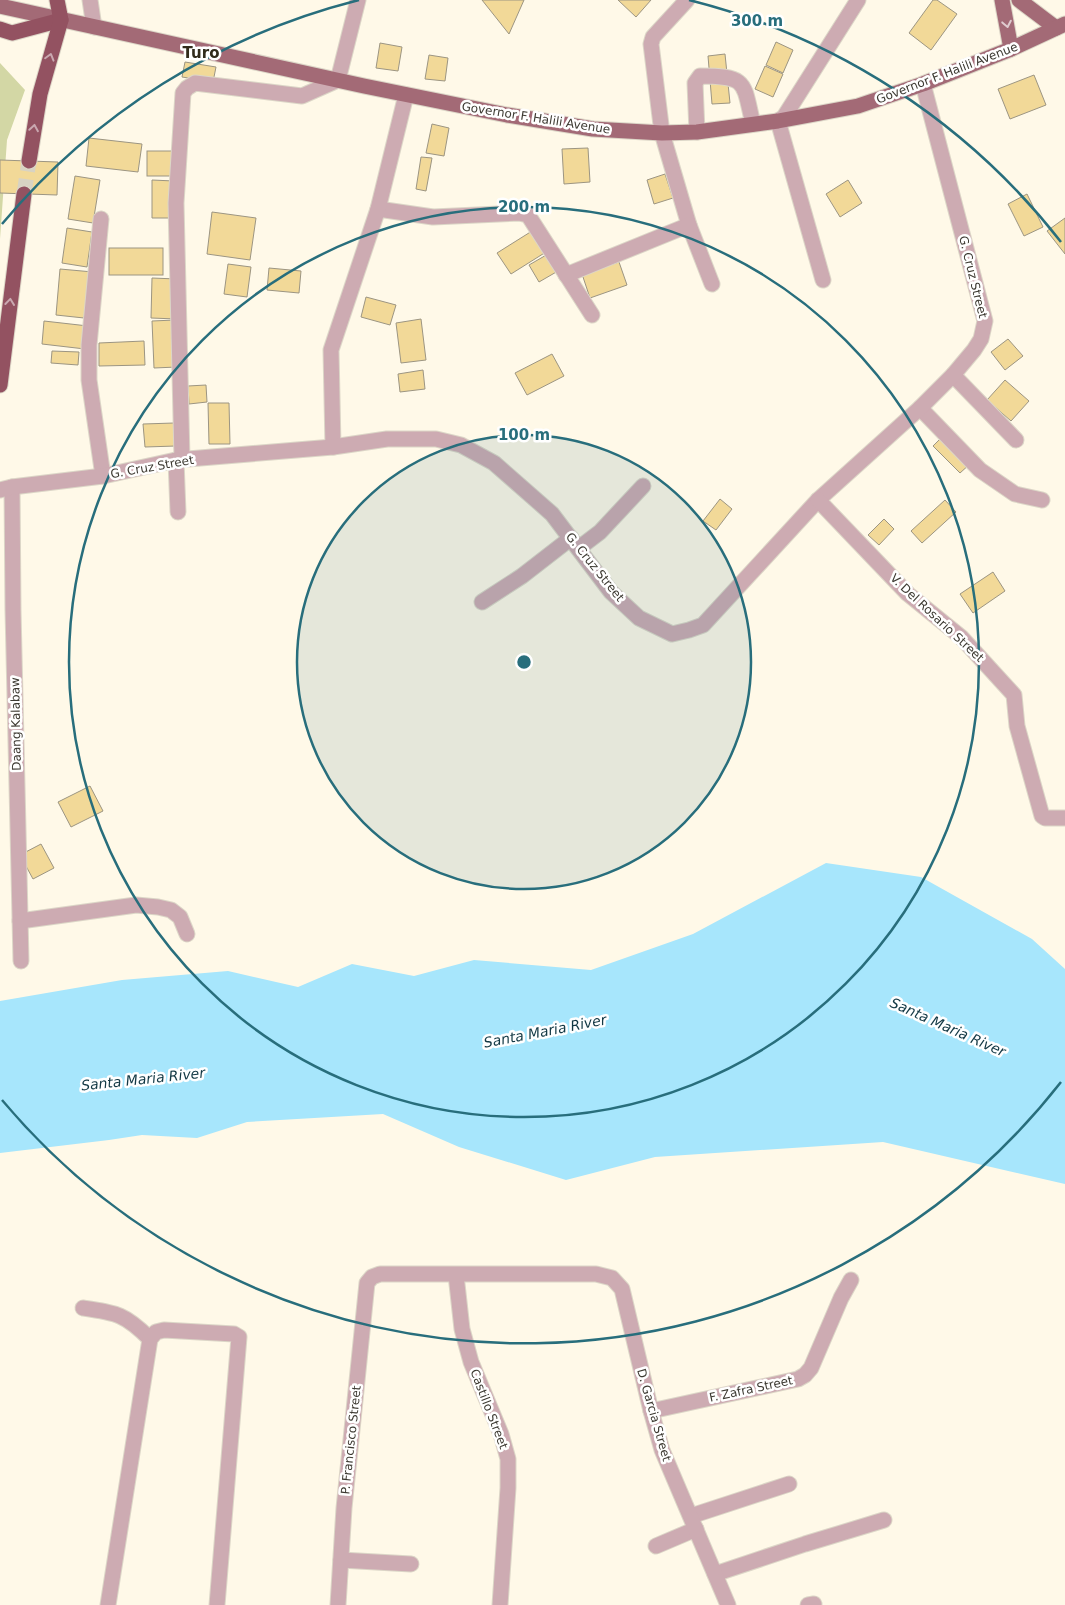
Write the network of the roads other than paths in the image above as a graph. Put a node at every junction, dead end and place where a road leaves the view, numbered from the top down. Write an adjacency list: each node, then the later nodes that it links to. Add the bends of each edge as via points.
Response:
1 (57, 0): 9 (highway)
2 (90, 0): 11 (street)
3 (358, 0): 14 (street)
4 (686, 0): 20 (street, via 653,37 651,44)
5 (858, 0): 17 (street, via 784,117)
6 (1002, 0): 13 (main road, one-way to 13)
7 (1019, 0): 10 (main road)
8 (0, 6): 9 (main road, Governor F. Halili Avenue)
9 (61, 20): 11 (main road, Governor F. Halili Avenue); 12 (highway, via 12,33); 21 (highway, one-way to 9, via 40,94)
10 (1060, 26): 13 (main road, Governor F. Halili Avenue)
11 (94, 27): 14 (main road, Governor F. Halili Avenue)
12 (0, 29)
13 (1011, 48): 15 (main road, Governor F. Halili Avenue)
14 (338, 80): 16 (main road, Governor F. Halili Avenue); 35 (street, via 302,96 195,83 183,93 176,203)
15 (923, 84): 17 (main road, Governor F. Halili Avenue, via 858,106); 30 (street, G. Cruz Street, via 985,321 981,339)
16 (406, 95): 20 (main road, Governor F. Halili Avenue, via 593,129); 23 (street)
17 (778, 121): 18 (main road, Governor F. Halili Avenue); 27 (street)
18 (752, 124): 19 (main road, Governor F. Halili Avenue); 19 (street, via 744,86 737,80 722,76 700,76 694,83)
19 (697, 132): 20 (main road, Governor F. Halili Avenue)
20 (662, 133): 25 (street)
21 (29, 161)
22 (24, 194): 31 (highway, one-way to 22)
23 (378, 208): 26 (street, via 433,217 519,212 528,215); 34 (street, via 331,350)
24 (101, 219): 36 (street, via 89,345 89,380)
25 (689, 225): 26 (street); 28 (street)
26 (566, 275): 29 (street)
27 (823, 280)
28 (712, 284)
29 (592, 315)
30 (953, 375): 32 (street, G. Cruz Street); 33 (street)
31 (0, 385)
32 (920, 408): 39 (street, G. Cruz Street); 40 (street, via 980,470 1015,494)
33 (1016, 440)
34 (334, 447): 35 (street, G. Cruz Street); 42 (street, G. Cruz Street, via 387,439 436,439 461,445 494,463 552,514)
35 (179, 460): 36 (street, G. Cruz Street); 41 (street)
36 (103, 476): 38 (street, G. Cruz Street)
37 (643, 486): 42 (street, via 600,532)
38 (6, 489): 45 (street, Daang Kalabaw, via 13,619)
39 (818, 500): 42 (street, G. Cruz Street, via 703,625 672,634 639,618 612,592); 44 (street, V. Del Rosario Street, via 908,594 961,637 1014,695 1017,726 1042,816)
40 (1042, 500)
41 (178, 512)
42 (575, 543): 43 (street)
43 (482, 602)
44 (1065, 818)
45 (20, 921): 46 (street, via 158,906 180,917); 47 (street, Daang Kalabaw)
46 (187, 934)
47 (21, 961)
48 (456, 1275): 52 (street, D. Garcia Street, via 596,1274 612,1278 622,1289); 57 (street, P. Francisco Street, via 380,1274 367,1284); 63 (street, Castillo Street, via 462,1329 471,1362 508,1459)
49 (851, 1280): 52 (street, F. Zafra Street, via 805,1375)
50 (83, 1308): 51 (street, via 120,1315)
51 (150, 1339): 60 (street); 61 (street, via 156,1332 164,1330 234,1334 239,1338)
52 (651, 1411): 55 (street, D. Garcia Street, via 662,1450)
53 (789, 1484): 55 (street)
54 (884, 1520): 59 (street)
55 (693, 1523): 56 (street); 59 (street, D. Garcia Street)
56 (656, 1546)
57 (341, 1560): 58 (street); 62 (street, P. Francisco Street)
58 (410, 1564)
59 (715, 1574): 64 (street, D. Garcia Street)
60 (108, 1605)
61 (217, 1605)
62 (338, 1605)
63 (500, 1605)
64 (728, 1605)

